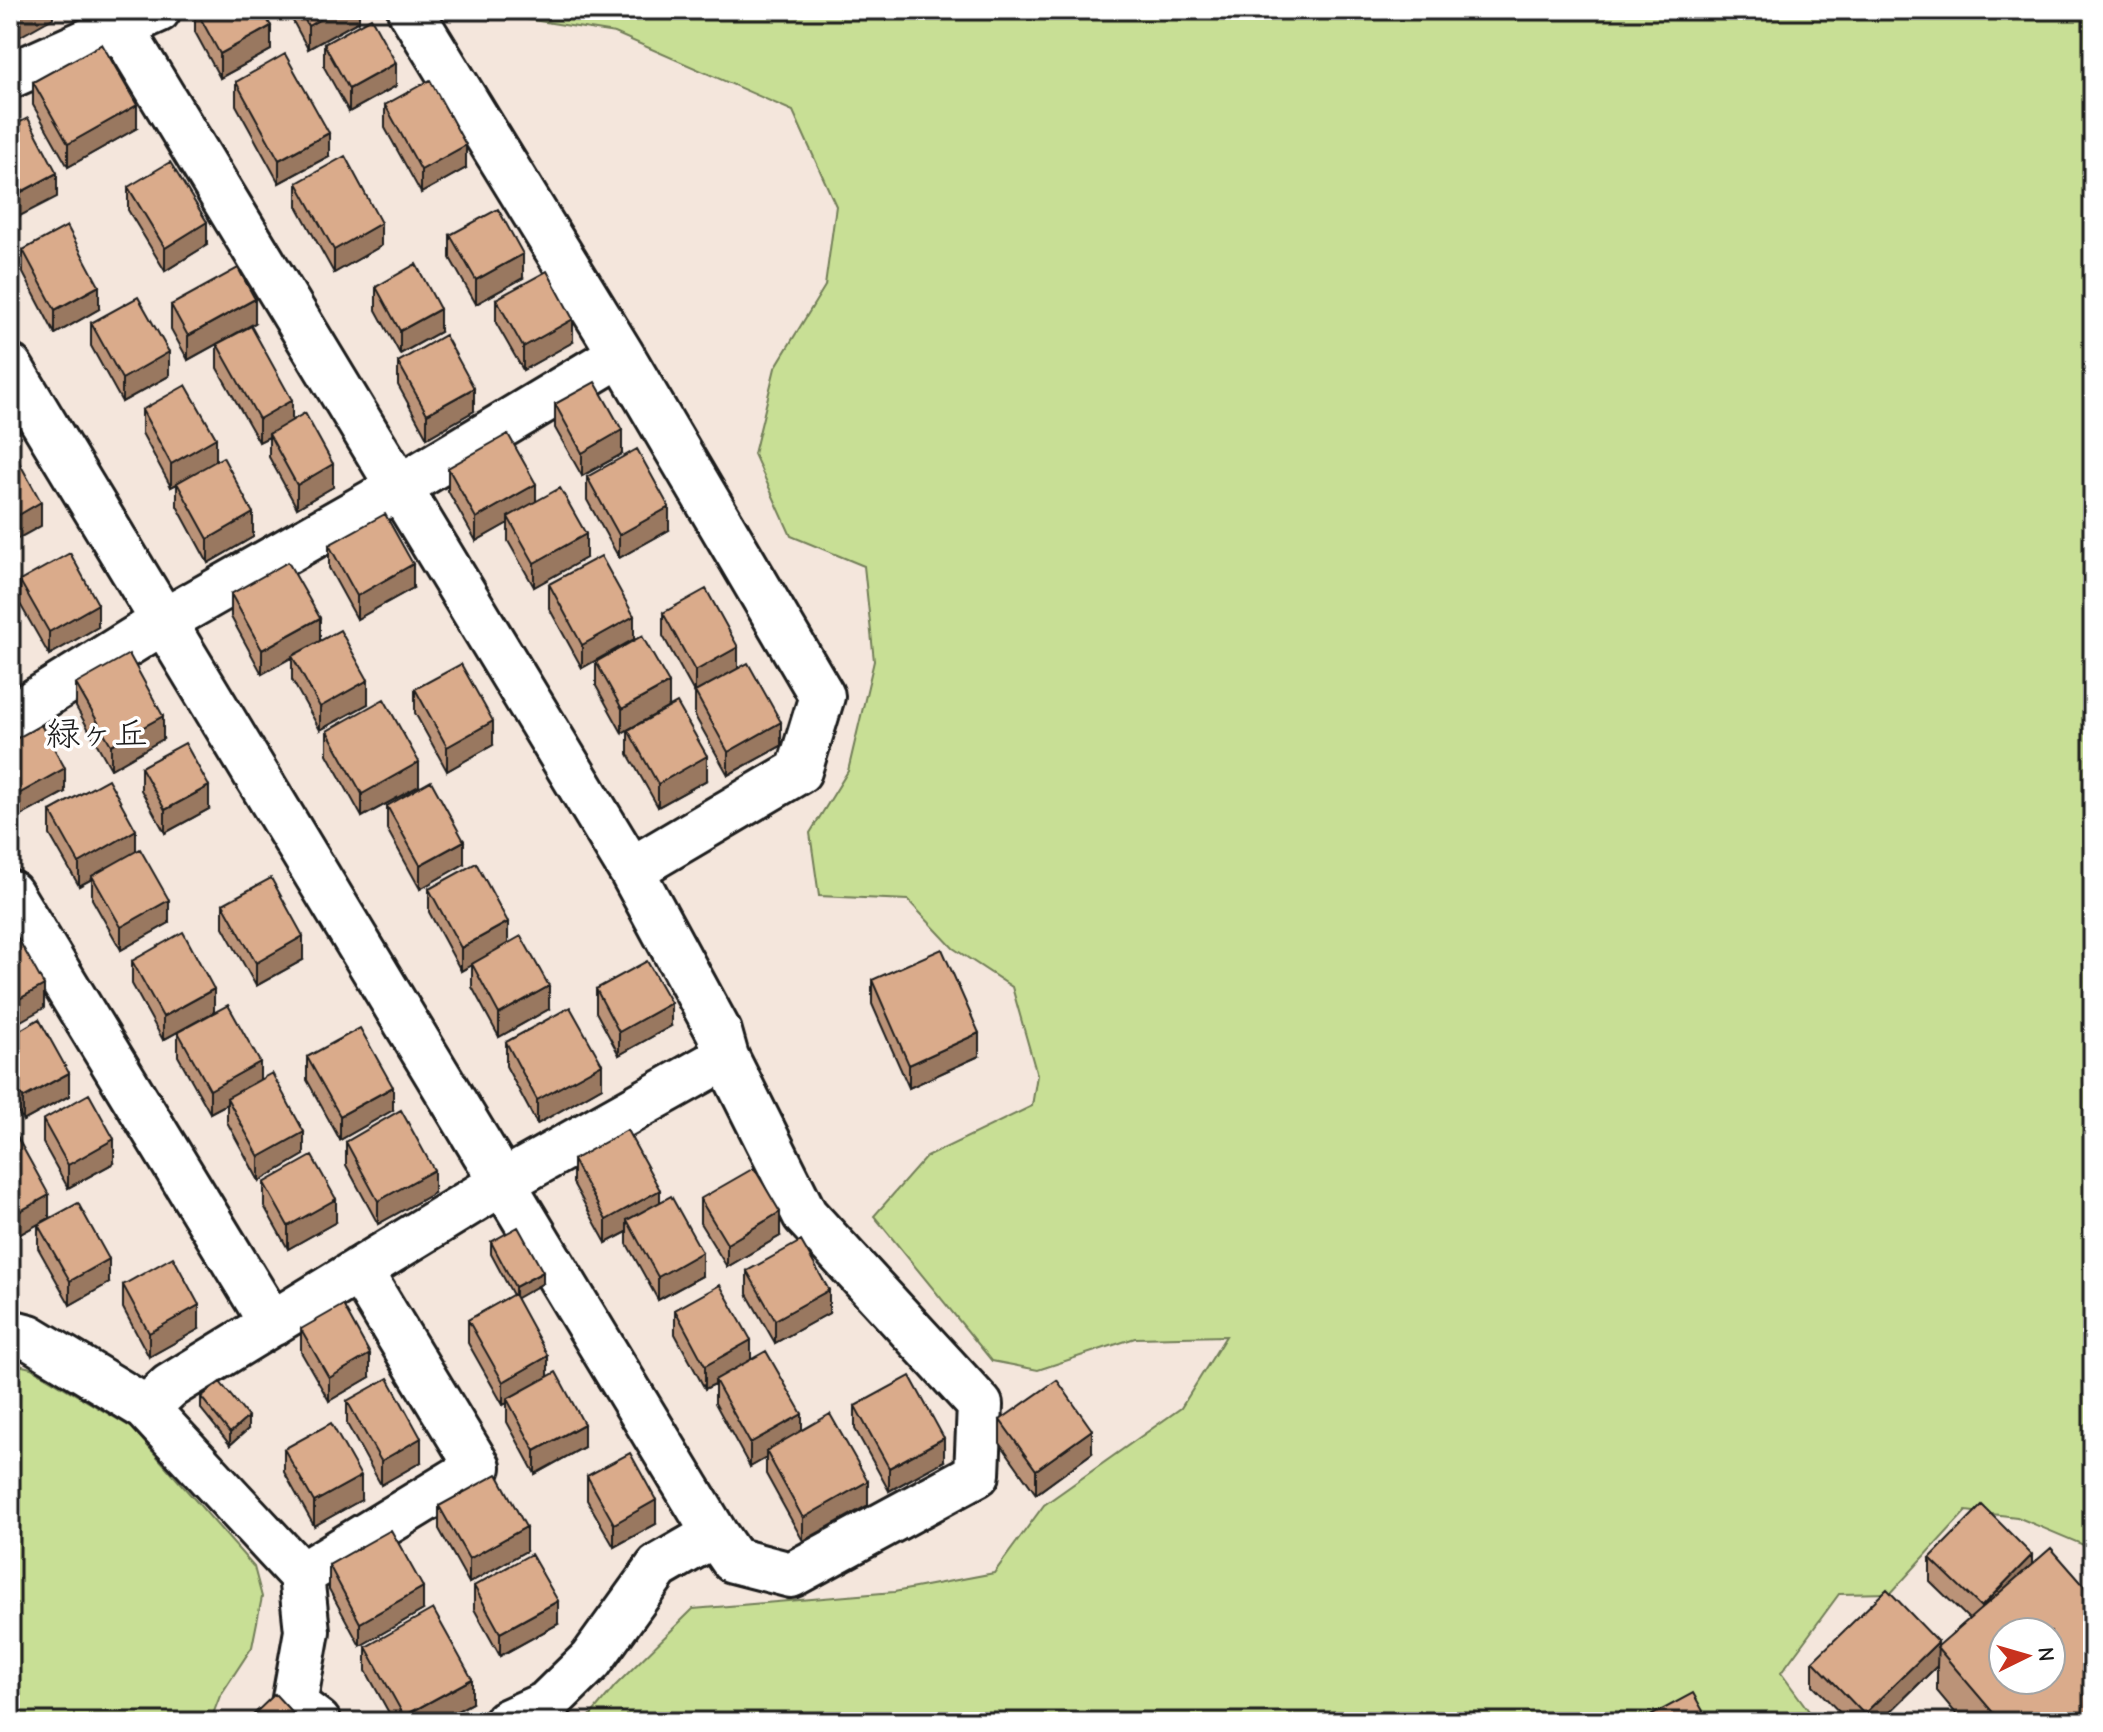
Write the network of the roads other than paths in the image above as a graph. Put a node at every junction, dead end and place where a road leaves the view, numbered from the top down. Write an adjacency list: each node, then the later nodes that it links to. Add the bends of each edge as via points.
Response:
1 (410, 10): 4 (street)
2 (130, 16): 3 (street); 6 (street)
3 (10, 76)
4 (621, 354): 6 (street); 9 (street, via 822,696 799,771)
5 (10, 367): 7 (street)
6 (398, 488): 7 (street); 9 (street)
7 (164, 621): 8 (street); 12 (street)
8 (10, 717)
9 (631, 870): 11 (street, via 719,1032)
10 (10, 893): 14 (street)
11 (726, 1057): 12 (street); 17 (street, via 805,1215 980,1405 977,1474 791,1575 733,1560)
12 (503, 1182): 13 (street); 17 (street)
13 (359, 1270): 14 (street); 18 (street, via 478,1467)
14 (272, 1324): 16 (street, via 170,1386)
15 (10, 1332): 16 (street, via 29,1337)
16 (146, 1408): 18 (street)
17 (715, 1534): 20 (street, via 658,1567 591,1660 546,1704)
18 (301, 1575): 19 (street, via 307,1631 294,1704)
19 (318, 1722)
20 (506, 1722)

